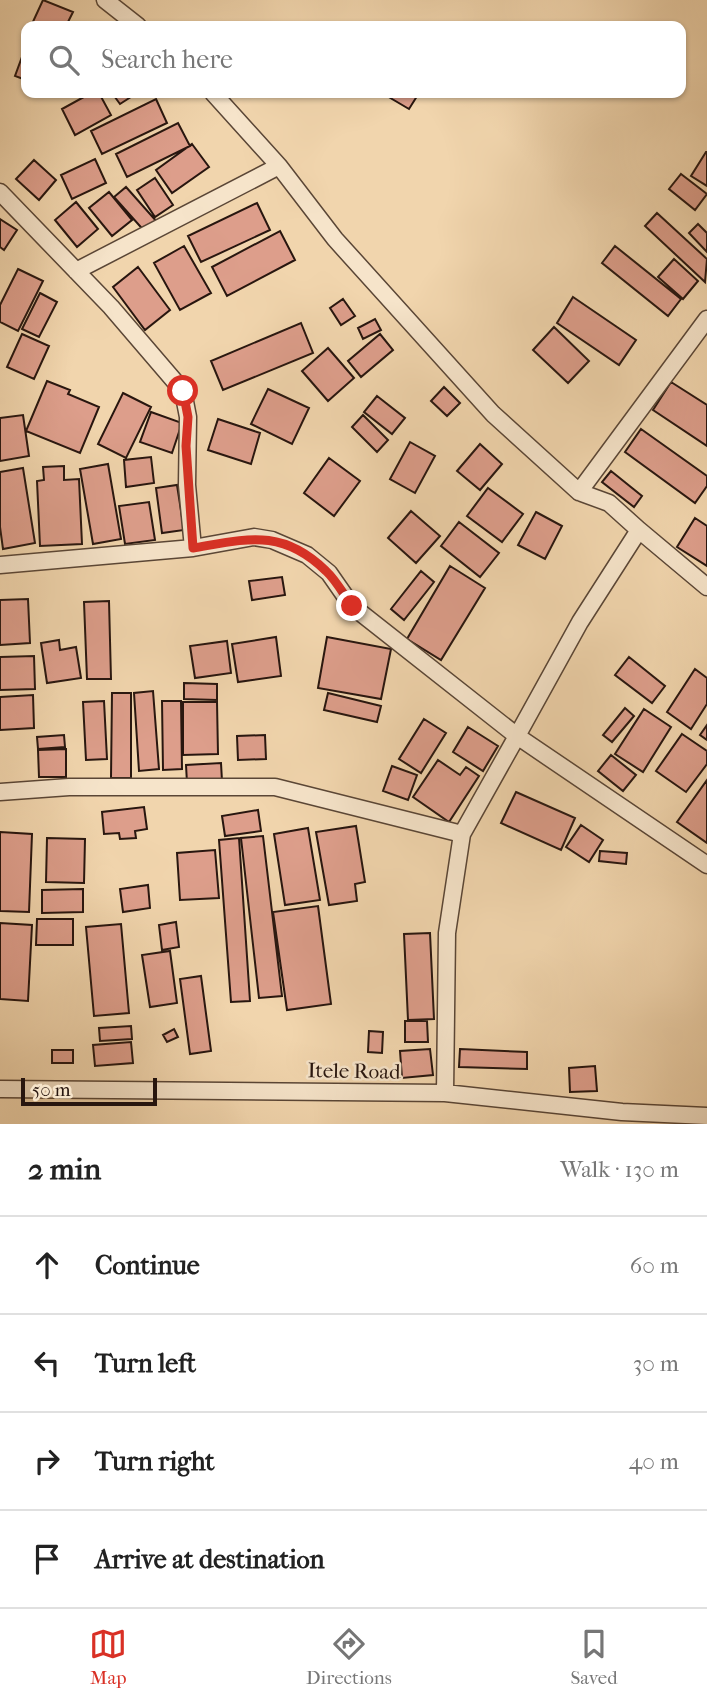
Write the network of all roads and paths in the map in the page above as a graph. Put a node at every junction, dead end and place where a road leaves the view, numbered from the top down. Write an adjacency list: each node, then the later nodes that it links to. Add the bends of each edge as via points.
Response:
1 (106, 0): 2 (street)
2 (132, 21)
3 (218, 98): 4 (street)
4 (279, 166): 6 (street); 8 (street, via 335,239 493,414)
5 (0, 192): 6 (street)
6 (76, 271): 10 (street, via 183,391)
7 (707, 319): 8 (street)
8 (579, 492): 9 (street, via 609,503)
9 (639, 530): 12 (street); 13 (street, via 580,622)
10 (193, 548): 11 (street); 13 (street, via 254,537 307,555 329,573 352,606)
11 (0, 565)
12 (707, 587)
13 (517, 736): 15 (street); 16 (street)
14 (0, 792): 15 (street, via 69,787 275,787)
15 (462, 834): 18 (street, via 447,933)
16 (707, 865)
17 (0, 1088): 18 (street, Itele Road)
18 (445, 1093): 19 (street, Itele Road)
19 (707, 1116)

